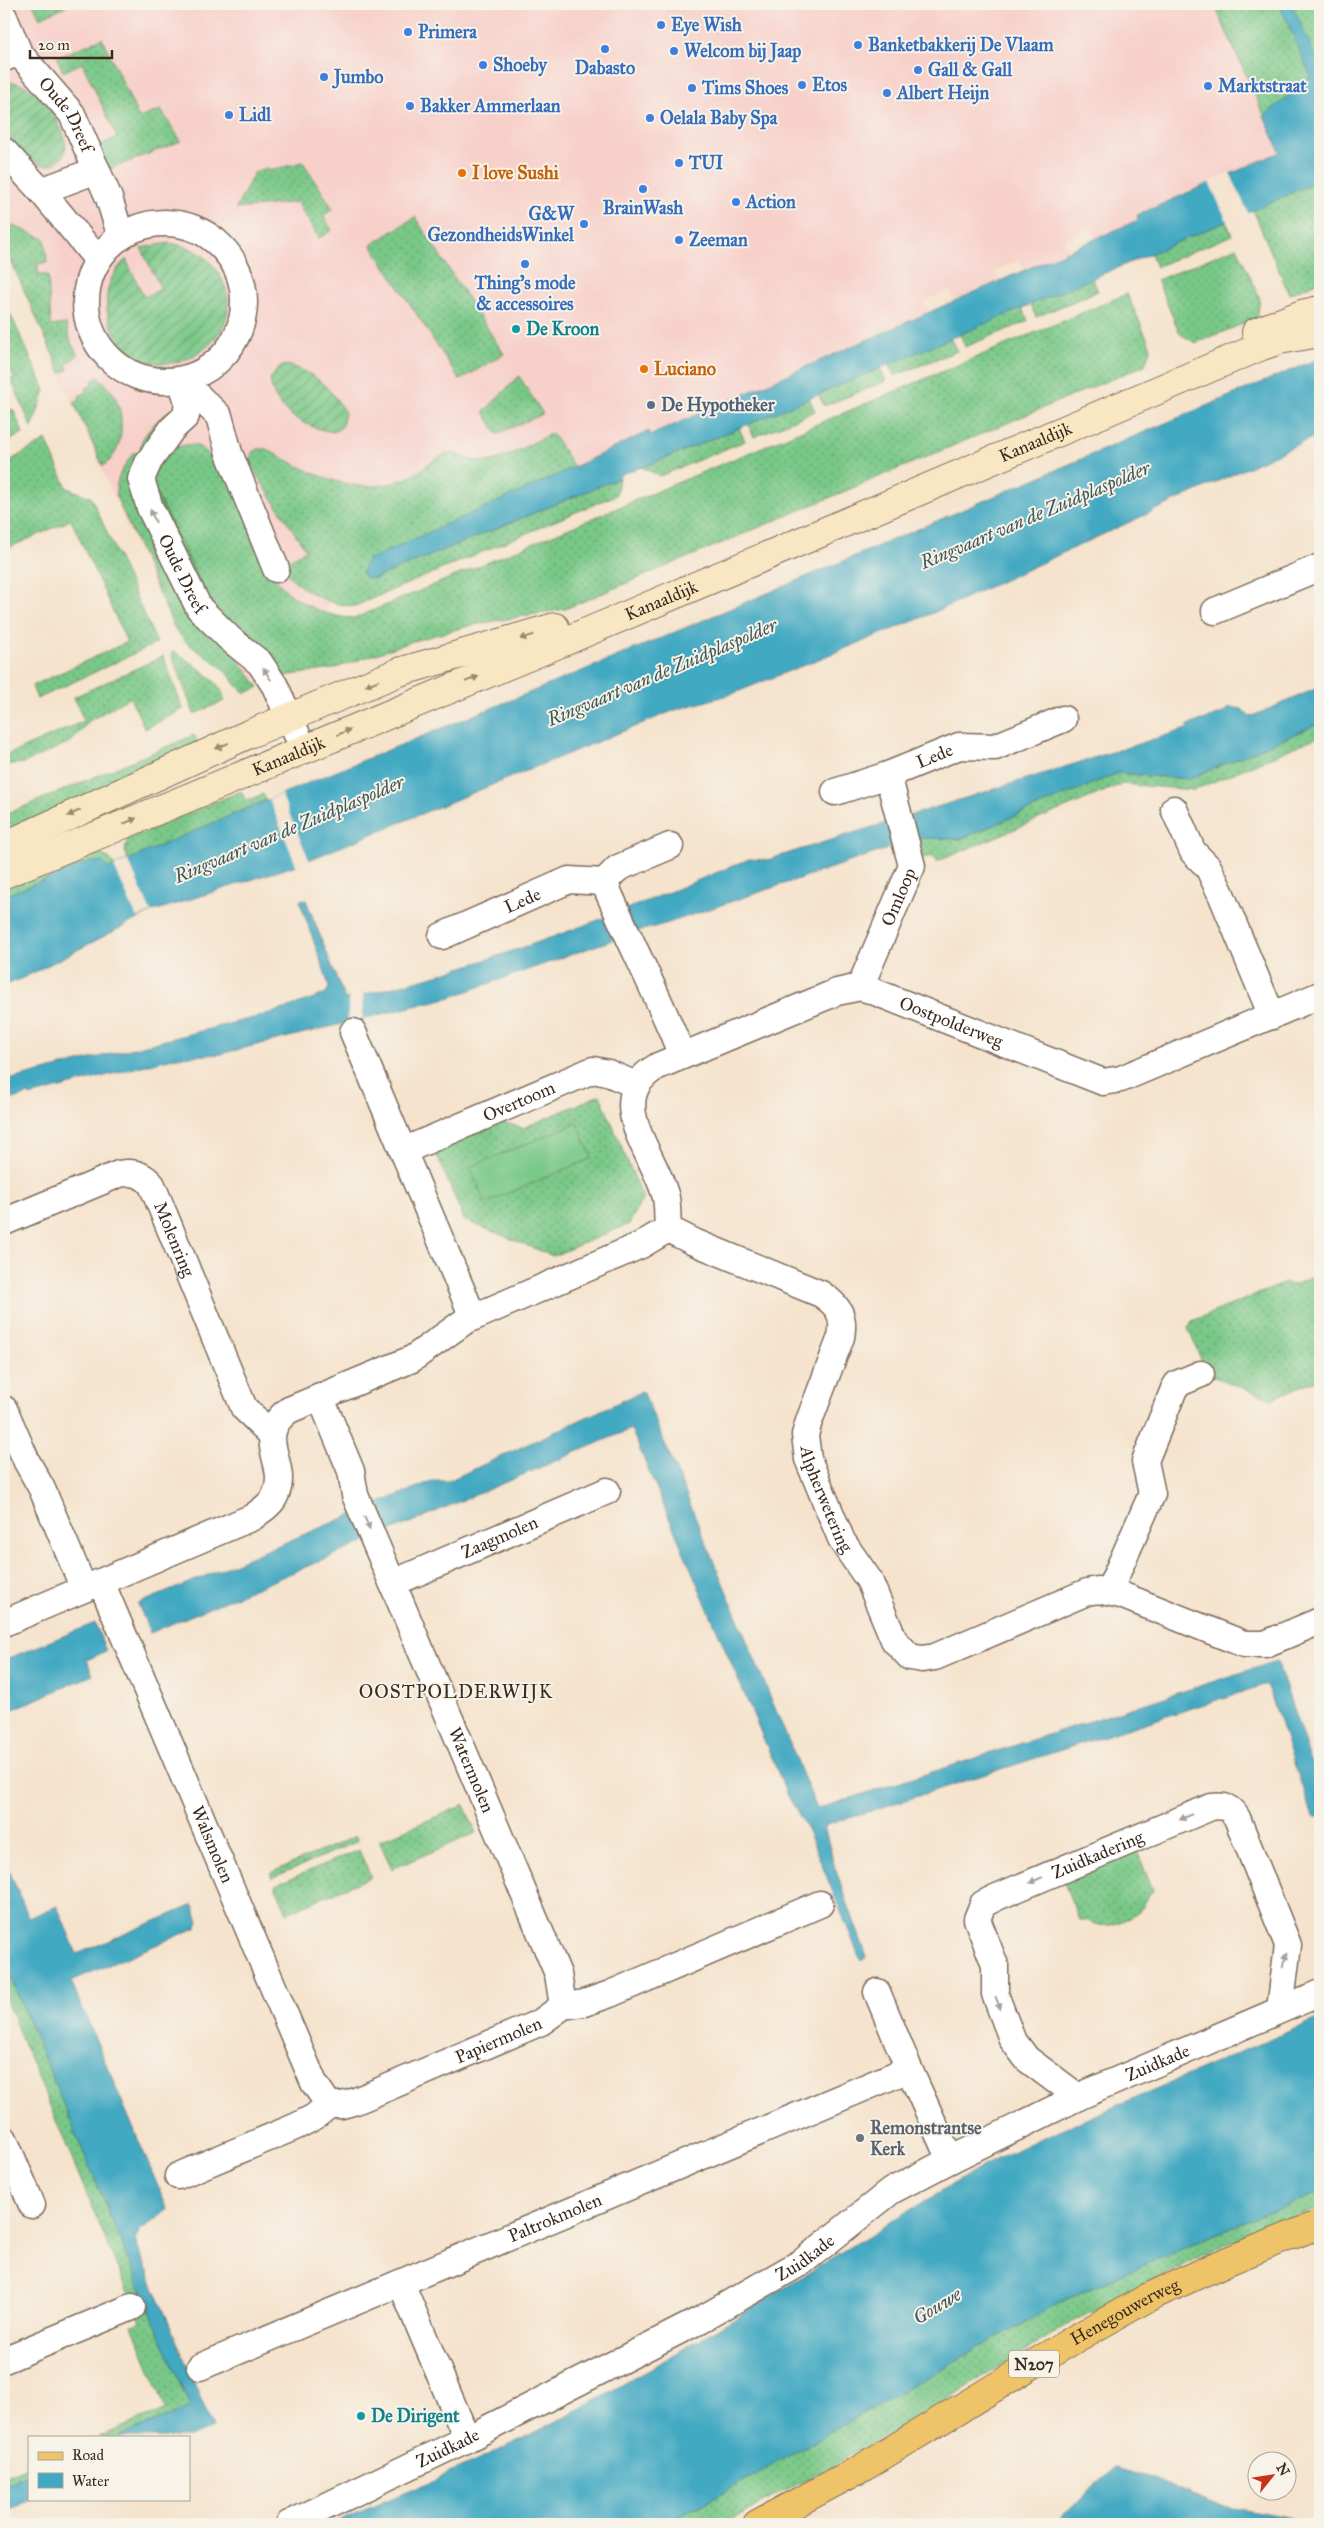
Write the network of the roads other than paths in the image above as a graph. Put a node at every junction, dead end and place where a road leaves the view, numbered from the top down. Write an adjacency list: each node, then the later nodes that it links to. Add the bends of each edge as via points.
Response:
1 (4, 17): 2 (street, Oude Dreef)
2 (12, 55): 4 (street, Oude Dreef, via 72,114)
3 (4, 152): 5 (street)
4 (97, 170): 5 (street, Oude Dreef); 6 (street, Oude Dreef)
5 (41, 191): 7 (street)
6 (120, 237): 7 (street); 10 (street, via 137,228 156,224 193,228 209,236 223,249 238,273 244,313 238,335 220,359 195,376)
7 (98, 260): 10 (street, via 86,293 88,323 93,336 112,359 138,376 164,382)
8 (1320, 310): 14 (main road, Kanaaldijk, one-way to 14, via 1284,320 561,625 399,672)
9 (1320, 333): 16 (main road, Kanaaldijk, one-way to 9, via 1262,346 1285,338)
10 (181, 380): 12 (street, via 220,416 229,453); 14 (street, Oude Dreef, one-way to 10, via 260,663 199,608 150,508 141,479 149,460 186,416 188,402)
11 (1320, 567): 13 (street)
12 (276, 568)
13 (1215, 610)
14 (290, 717): 16 (street, Oude Dreef); 20 (main road, Kanaaldijk, one-way to 20)
15 (1063, 719): 17 (street, Lede, via 995,747 959,746)
16 (304, 750): 22 (main road, Kanaaldijk, one-way to 16)
17 (888, 775): 18 (street, Lede); 25 (street, Omloop, via 912,866)
18 (835, 792)
19 (1174, 809): 27 (street, via 1193,852 1208,867)
20 (4, 846)
21 (670, 846): 23 (street, via 618,868)
22 (4, 874)
23 (609, 893): 24 (street, Lede, via 569,880); 29 (street)
24 (442, 936)
25 (860, 987): 27 (street, Oostpolderweg, via 1103,1082 1121,1080); 29 (street, via 837,992)
26 (1320, 995): 27 (street, Oostpolderweg)
27 (1272, 1016)
28 (353, 1032): 31 (street)
29 (682, 1056): 30 (street, via 645,1073)
30 (636, 1085): 31 (street, Overtoom, via 593,1070); 33 (street, via 631,1099 632,1115 666,1198)
31 (403, 1150): 34 (street)
32 (4, 1222): 38 (street, Molenring, via 119,1174 129,1172 146,1178 244,1408)
33 (668, 1229): 34 (street, via 641,1245); 42 (street, Alpherwetering, via 821,1294 841,1311 841,1337 807,1428 808,1459 842,1541 865,1574 894,1640 910,1657 935,1657 1087,1592)
34 (473, 1316): 36 (street, via 421,1354)
35 (1201, 1374): 42 (street, via 1177,1384 1174,1389 1144,1461 1152,1494)
36 (320, 1396): 38 (street, via 279,1417); 40 (street, Watermolen, one-way to 40, via 351,1471 355,1495)
37 (4, 1409): 41 (street, via 26,1462)
38 (270, 1434): 41 (street, via 278,1481 276,1496 266,1507 252,1517)
39 (607, 1491): 40 (street, Zaagmolen)
40 (392, 1583): 48 (street, Watermolen, via 558,1974)
41 (92, 1586): 44 (street); 52 (street, Walsmolen, via 314,2083)
42 (1109, 1591): 43 (street, Alpherwetering, via 1244,1644 1265,1644)
43 (1320, 1621)
44 (4, 1623)
45 (820, 1904): 48 (street, Papiermolen, via 610,1994)
46 (877, 1992): 50 (street)
47 (1320, 1993): 49 (street, Zuidkade)
48 (563, 2006): 52 (street, Papiermolen, via 541,2022 361,2099 342,2106)
49 (1280, 2008): 51 (street, Zuidkade); 51 (street, Zuidkadering, one-way to 51, via 1288,1945 1237,1818 1232,1810 1222,1805 997,1896 983,1904 977,1919 995,1965 995,1994 1012,2039 1028,2059)
50 (909, 2068): 54 (street); 58 (street, Paltrokmolen)
51 (1078, 2097): 54 (street, Zuidkade)
52 (329, 2105): 55 (street, Papiermolen, via 297,2126)
53 (4, 2139): 56 (street)
54 (950, 2160): 62 (street, Zuidkade, via 891,2190 802,2262 700,2320)
55 (178, 2176)
56 (32, 2205)
57 (1320, 2224): 64 (main road, Henegouwerweg / N207, via 1149,2297 862,2468)
58 (401, 2284): 61 (street, Paltrokmolen); 62 (street)
59 (132, 2307): 60 (street)
60 (4, 2360)
61 (200, 2367)
62 (467, 2439): 63 (street, Zuidkade)
63 (290, 2524)
64 (758, 2524)

